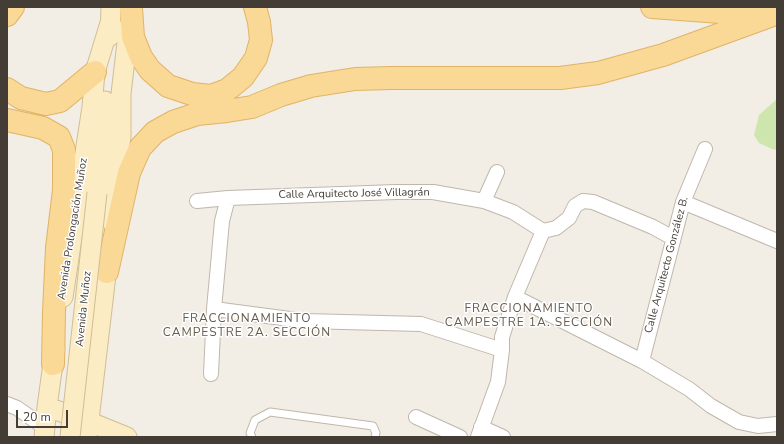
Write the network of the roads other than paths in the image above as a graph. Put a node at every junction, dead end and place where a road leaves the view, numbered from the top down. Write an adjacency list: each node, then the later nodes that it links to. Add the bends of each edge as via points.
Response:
1 (13, 7): 5 (main road)
2 (254, 7): 4 (main road, via 261,40 256,58 243,77 227,90 211,96 192,94 168,86 150,70 141,57)
3 (652, 7): 6 (main road)
4 (121, 11): 7 (main road, Avenida Prolongación Muñoz); 12 (main road, Avenida Muñoz, via 121,94 110,142); 12 (main road, Avenida Muñoz, via 108,74 103,117)
5 (7, 15)
6 (774, 15): 20 (main road, via 663,55 598,73 560,78 355,79 311,86 252,107 197,114 173,122 155,132 140,148 129,173)
7 (95, 72): 8 (main road, via 60,101 46,104 21,98); 25 (main road, Avenida Prolongación Muñoz, via 92,107)
8 (7, 89)
9 (7, 120): 25 (main road, via 43,128 59,137 64,150 64,190 57,248)
10 (705, 149): 16 (street, Calle Arquitecto González B.)
11 (497, 172): 15 (street)
12 (106, 181): 20 (main road); 34 (main road, Avenida Muñoz, bridge)
13 (228, 198): 14 (street, Calle Arquitecto José Villagrán); 15 (street, Calle Arquitecto José Villagrán, via 433,192); 22 (street, via 222,221)
14 (197, 201)
15 (484, 201): 17 (street, Calle Arquitecto José Villagrán, via 513,212)
16 (683, 202): 18 (street, Calle Arquitecto González B.); 19 (street)
17 (543, 231): 18 (street, via 556,228 569,218 575,206 583,201 594,202); 21 (street)
18 (673, 238): 24 (street, Calle Arquitecto González B.)
19 (777, 241)
20 (107, 272): 31 (main road)
21 (515, 297): 23 (street, via 502,337); 24 (street)
22 (214, 309): 23 (street, via 305,321 421,324); 26 (street)
23 (502, 350): 33 (street, via 498,382)
24 (642, 360): 30 (street, via 739,422 758,426)
25 (53, 364): 28 (main road, Avenida Prolongación Muñoz)
26 (210, 374)
27 (12, 406): 28 (street); 32 (street)
28 (47, 407): 31 (main road); 32 (main road, Avenida Prolongación Muñoz)
29 (416, 417): 39 (street)
30 (777, 424)
31 (88, 429): 36 (main road)
32 (44, 432): 35 (main road)
33 (480, 432): 40 (street)
34 (70, 437)
35 (73, 437)
36 (127, 437)
37 (252, 437): 38 (lane, via 250,433 255,420 270,412 373,426)
38 (375, 437)
39 (460, 437)
40 (504, 437)

